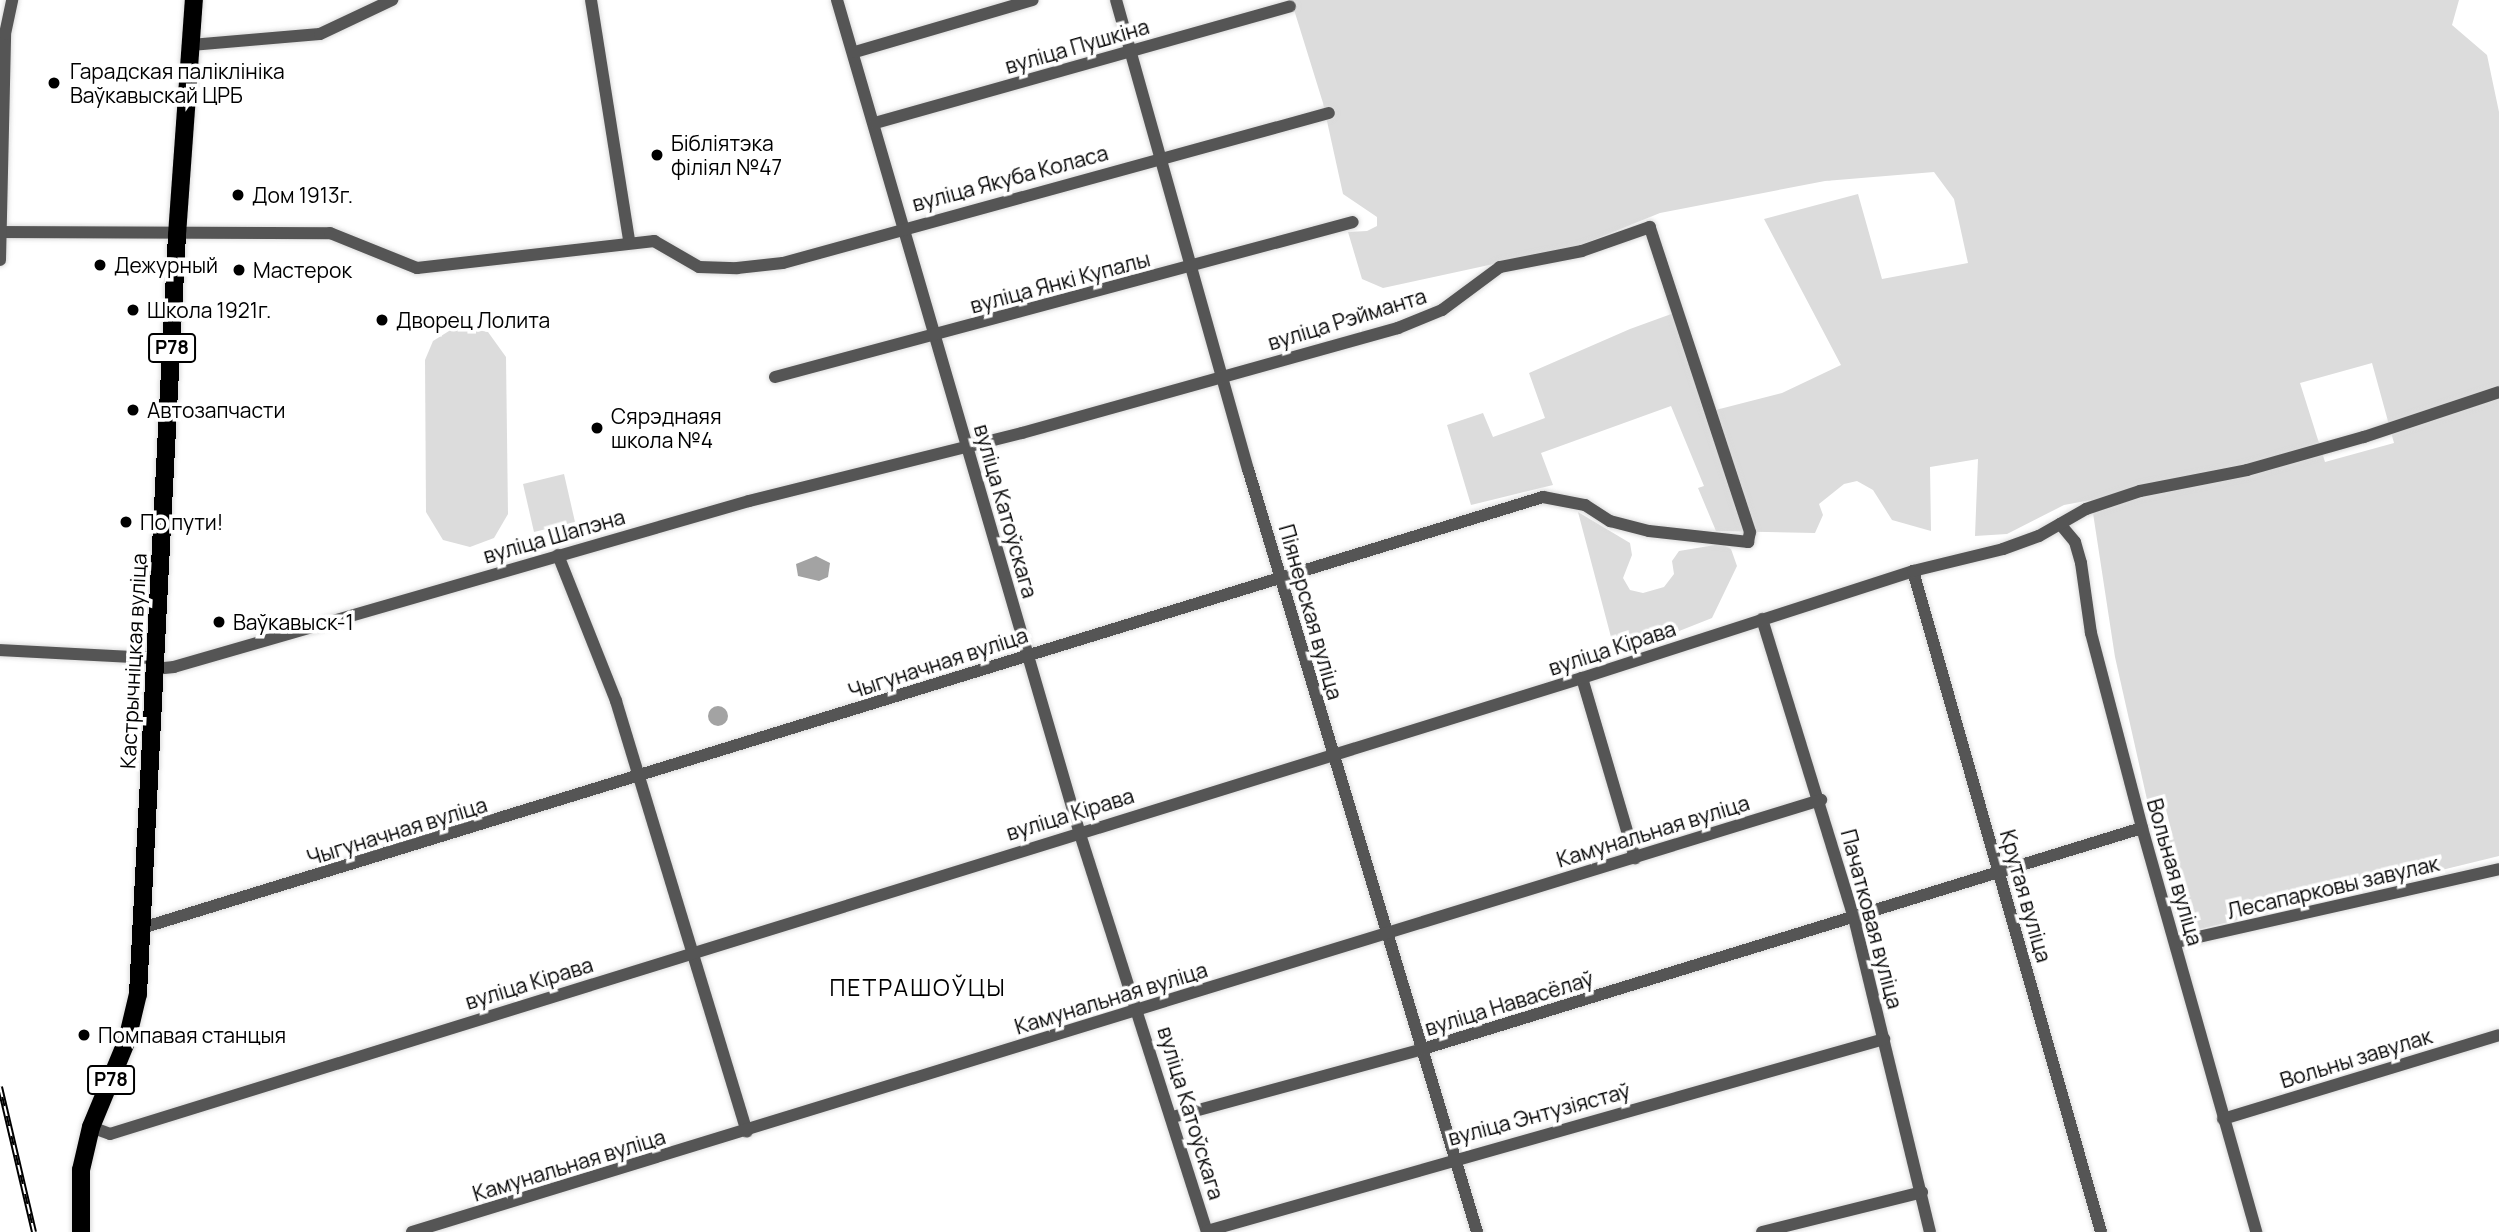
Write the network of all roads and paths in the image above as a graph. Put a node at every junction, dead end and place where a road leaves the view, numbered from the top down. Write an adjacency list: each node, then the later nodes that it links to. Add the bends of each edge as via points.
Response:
1 (12, 0): 17 (street, via 5,34)
2 (194, 0): 9 (main road, Кастрычніцкая вуліца / Р78)
3 (392, 0): 9 (street, via 320,34)
4 (591, 0): 19 (street)
5 (836, 0): 11 (street, вуліца Катоўскага)
6 (1032, 0): 11 (street)
7 (1116, 0): 10 (street, Піянерская вуліца)
8 (1290, 6): 10 (street, вуліца Пушкіна)
9 (191, 45): 18 (main road, Кастрычніцкая вуліца / Р78)
10 (1131, 50): 13 (street, вуліца Пушкіна); 14 (street, Піянерская вуліца)
11 (855, 52): 13 (street, вуліца Катоўскага)
12 (1329, 113): 14 (street, вуліца Якуба Коласа)
13 (875, 123): 16 (street, вуліца Катоўскага)
14 (1159, 158): 16 (street, вуліца Якуба Коласа); 21 (street, Піянерская вуліца)
15 (1353, 222): 21 (street, вуліца Янкі Купалы)
16 (901, 227): 19 (street, вуліца Якуба Коласа, via 783,263 737,268 699,267 668,245); 22 (street, вуліца Катоўскага)
17 (0, 232): 18 (street); 20 (street)
18 (177, 235): 19 (street, via 330,233 417,268); 35 (main road, Кастрычніцкая вуліца / Р78)
19 (629, 241)
20 (0, 260)
21 (1190, 267): 22 (street, вуліца Янкі Купалы); 23 (street, Піянерская вуліца)
22 (935, 336): 24 (street, вуліца Янкі Купалы); 26 (street, вуліца Катоўскага)
23 (1222, 376): 26 (street, вуліца Рэйманта, via 1021,433); 28 (street, вуліца Рэйманта, via 1398,328 1442,310 1500,267 1582,251 1650,227 1751,532); 31 (street, Піянерская вуліца)
24 (775, 377)
25 (2499, 392): 27 (street, вуліца Кірава, via 2260,466 2140,491 2086,509)
26 (966, 443): 29 (street, вуліца Шапэна); 34 (street, вуліца Катоўскага)
27 (2060, 524): 30 (street, вуліца Кірава, via 2003,548); 40 (street, Вольная вуліца, via 2075,542 2081,563 2091,633)
28 (1748, 542): 31 (street, Чыгуначная вуліца, via 1649,531 1610,521 1585,505 1543,497)
29 (558, 555): 35 (street, вуліца Шапэна, via 174,667); 38 (street, via 616,701)
30 (1913, 571): 32 (street, вуліца Кірава); 43 (street, Крутая вуліца)
31 (1280, 574): 34 (street, Чыгуначная вуліца); 37 (street, Піянерская вуліца)
32 (1762, 619): 36 (street, вуліца Кірава); 39 (street, Пачатковая вуліца)
33 (0, 650): 35 (street, вуліца Шапэна)
34 (1028, 654): 38 (street, Чыгуначная вуліца); 41 (street, вуліца Катоўскага)
35 (155, 664): 46 (main road, Кастрычніцкая вуліца / Р78)
36 (1582, 678): 37 (street, вуліца Кірава); 42 (street)
37 (1333, 753): 41 (street, вуліца Кірава); 47 (street, Піянерская вуліца)
38 (638, 778): 46 (street, Чыгуначная вуліца); 49 (street)
39 (1821, 800): 42 (street, Камунальная вуліца); 45 (street, Пачатковая вуліца)
40 (2142, 828): 43 (street, вуліца Навасёлаў); 48 (street, Вольная вуліца)
41 (1079, 831): 49 (street, вуліца Кірава); 50 (street, вуліца Катоўскага)
42 (1634, 858): 47 (street, Камунальная вуліца)
43 (1998, 869): 45 (street, вуліца Навасёлаў); 66 (street, Крутая вуліца)
44 (2499, 869): 48 (street, Лесапарковы завулак)
45 (1854, 918): 52 (street, Пачатковая вуліца); 53 (street, вуліца Навасёлаў)
46 (142, 928): 56 (main road, Кастрычніцкая вуліца / Р78, via 138,994 127,1041)
47 (1389, 934): 50 (street, Камунальная вуліца); 53 (street, Піянерская вуліца)
48 (2176, 942): 55 (street, Вольная вуліца)
49 (692, 953): 56 (street, вуліца Кірава, via 110,1134); 57 (street)
50 (1139, 1009): 54 (street, вуліца Катоўскага); 57 (street, Камунальная вуліца)
51 (2499, 1035): 55 (street, Вольны завулак)
52 (1884, 1039): 58 (street, вуліца Энтузіястаў); 59 (street, Пачатковая вуліца)
53 (1423, 1049): 54 (street, вуліца Навасёлаў); 58 (street, Піянерская вуліца)
54 (1173, 1117): 62 (street, вуліца Катоўскага)
55 (2224, 1119): 67 (street, Вольная вуліца)
56 (91, 1127): 60 (main road, Кастрычніцкая вуліца / Р78, via 81,1170)
57 (747, 1132): 61 (street, Камунальная вуліца)
58 (1454, 1157): 62 (street, вуліца Энтузіястаў); 63 (street, Піянерская вуліца)
59 (1922, 1192): 64 (street); 65 (street, Пачатковая вуліца)
60 (81, 1232)
61 (412, 1232)
62 (1207, 1232)
63 (1477, 1232)
64 (1762, 1232)
65 (1930, 1232)
66 (2101, 1232)
67 (2256, 1232)

